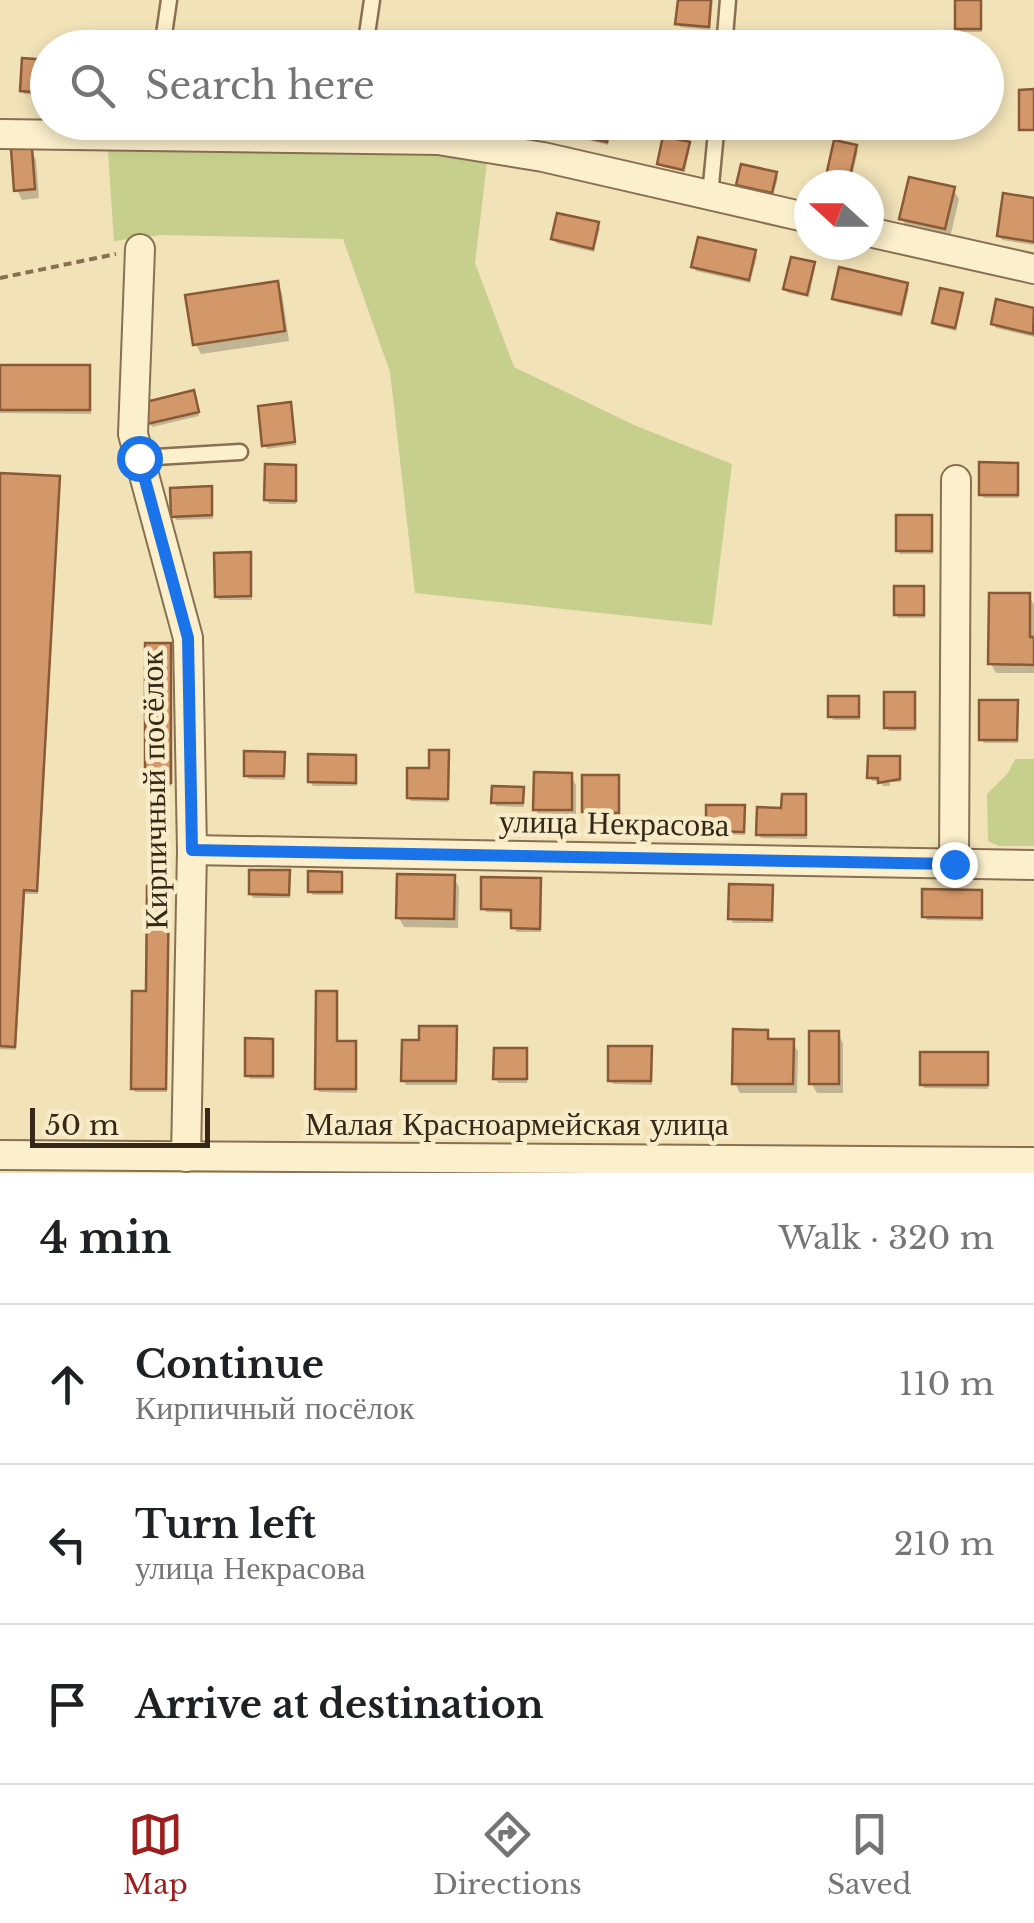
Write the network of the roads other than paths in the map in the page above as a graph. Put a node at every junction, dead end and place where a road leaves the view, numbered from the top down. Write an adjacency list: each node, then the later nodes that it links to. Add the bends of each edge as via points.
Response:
1 (168, 0): 4 (lane)
2 (372, 0): 5 (lane)
3 (728, 0): 6 (lane)
4 (164, 30)
5 (368, 30)
6 (726, 30)
7 (30, 133): 8 (street)
8 (0, 134)
9 (438, 140): 11 (street)
10 (715, 140): 11 (lane)
11 (710, 196): 12 (street)
12 (794, 215)
13 (884, 235): 15 (street)
14 (140, 249): 17 (street, Кирпичный посёлок, via 133,434)
15 (1034, 269)
16 (240, 452): 17 (lane)
17 (139, 458): 19 (street, Кирпичный посёлок, via 188,638)
18 (956, 480): 20 (street)
19 (192, 850): 20 (street, улица Некрасова); 23 (street, Кирпичный посёлок)
20 (954, 864): 21 (street, улица Некрасова)
21 (1034, 865)
22 (0, 1156): 23 (street, Малая Красноармейская улица)
23 (186, 1156): 24 (street, Малая Красноармейская улица)
24 (1034, 1162)

